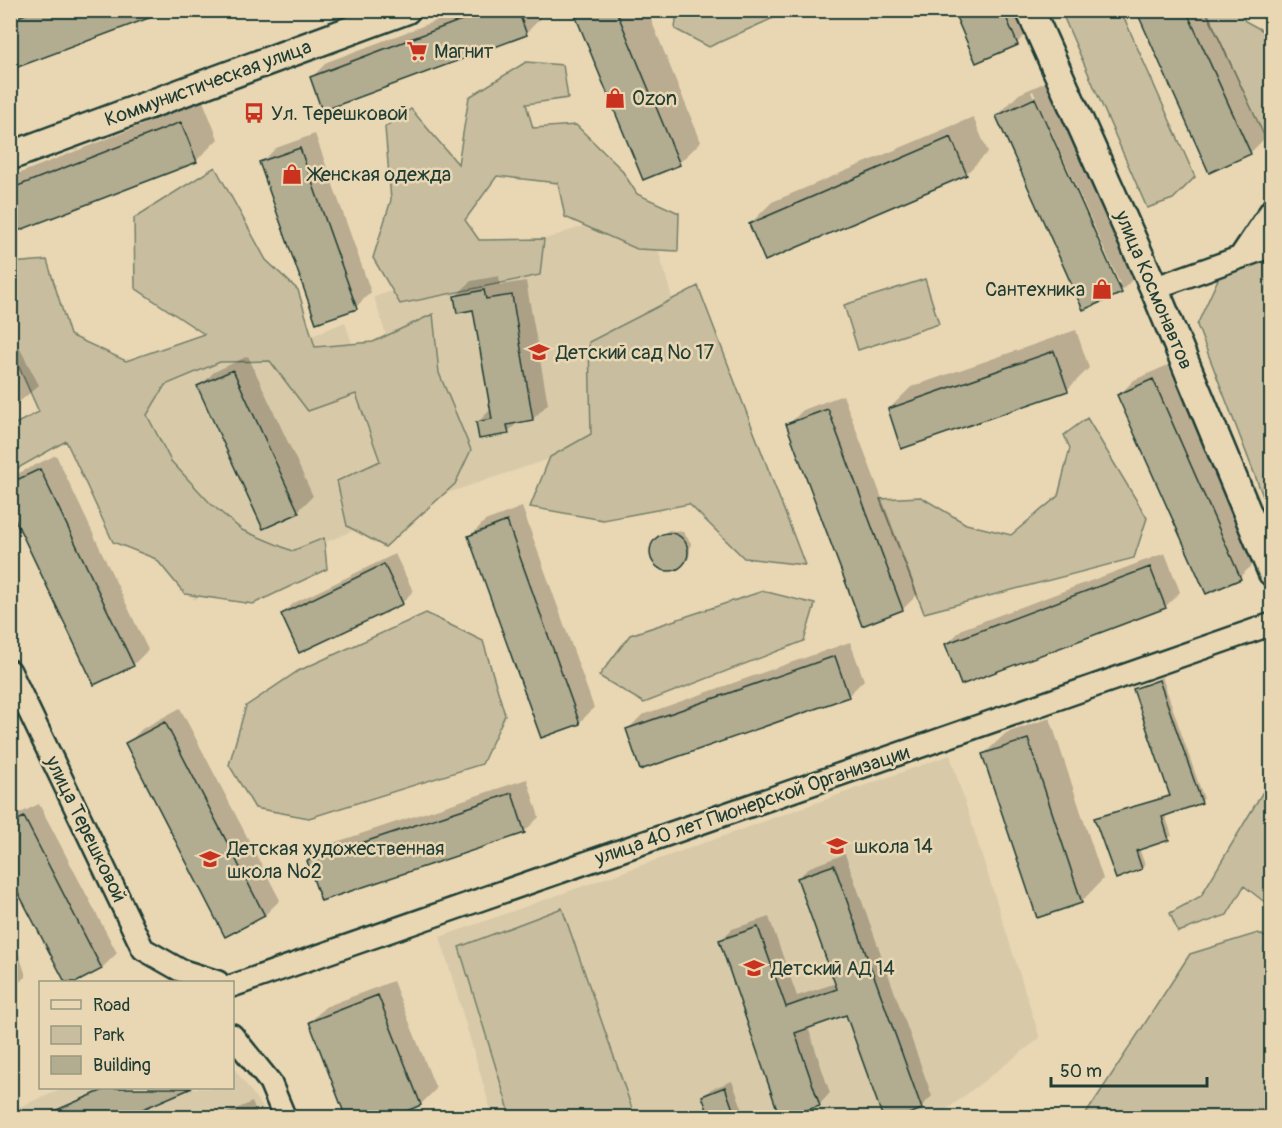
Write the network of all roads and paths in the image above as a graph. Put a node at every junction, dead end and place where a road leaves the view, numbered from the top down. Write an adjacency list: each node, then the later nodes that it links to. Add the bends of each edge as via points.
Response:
1 (406, 10): 3 (street, Коммунистическая улица)
2 (1030, 10): 7 (street, улица Космонавтов)
3 (10, 156)
4 (1272, 209): 6 (street)
5 (1272, 246): 6 (street)
6 (1240, 258): 7 (street)
7 (1154, 288): 8 (street, улица Космонавтов)
8 (1272, 572)
9 (1272, 624): 13 (street, улица 40 лет Пионерской Организации)
10 (10, 671): 11 (street, улица Терешковой, via 143,949)
11 (185, 976): 12 (street)
12 (212, 981)
13 (234, 985)
14 (234, 1037): 15 (street, via 270,1082)
15 (285, 1118)

